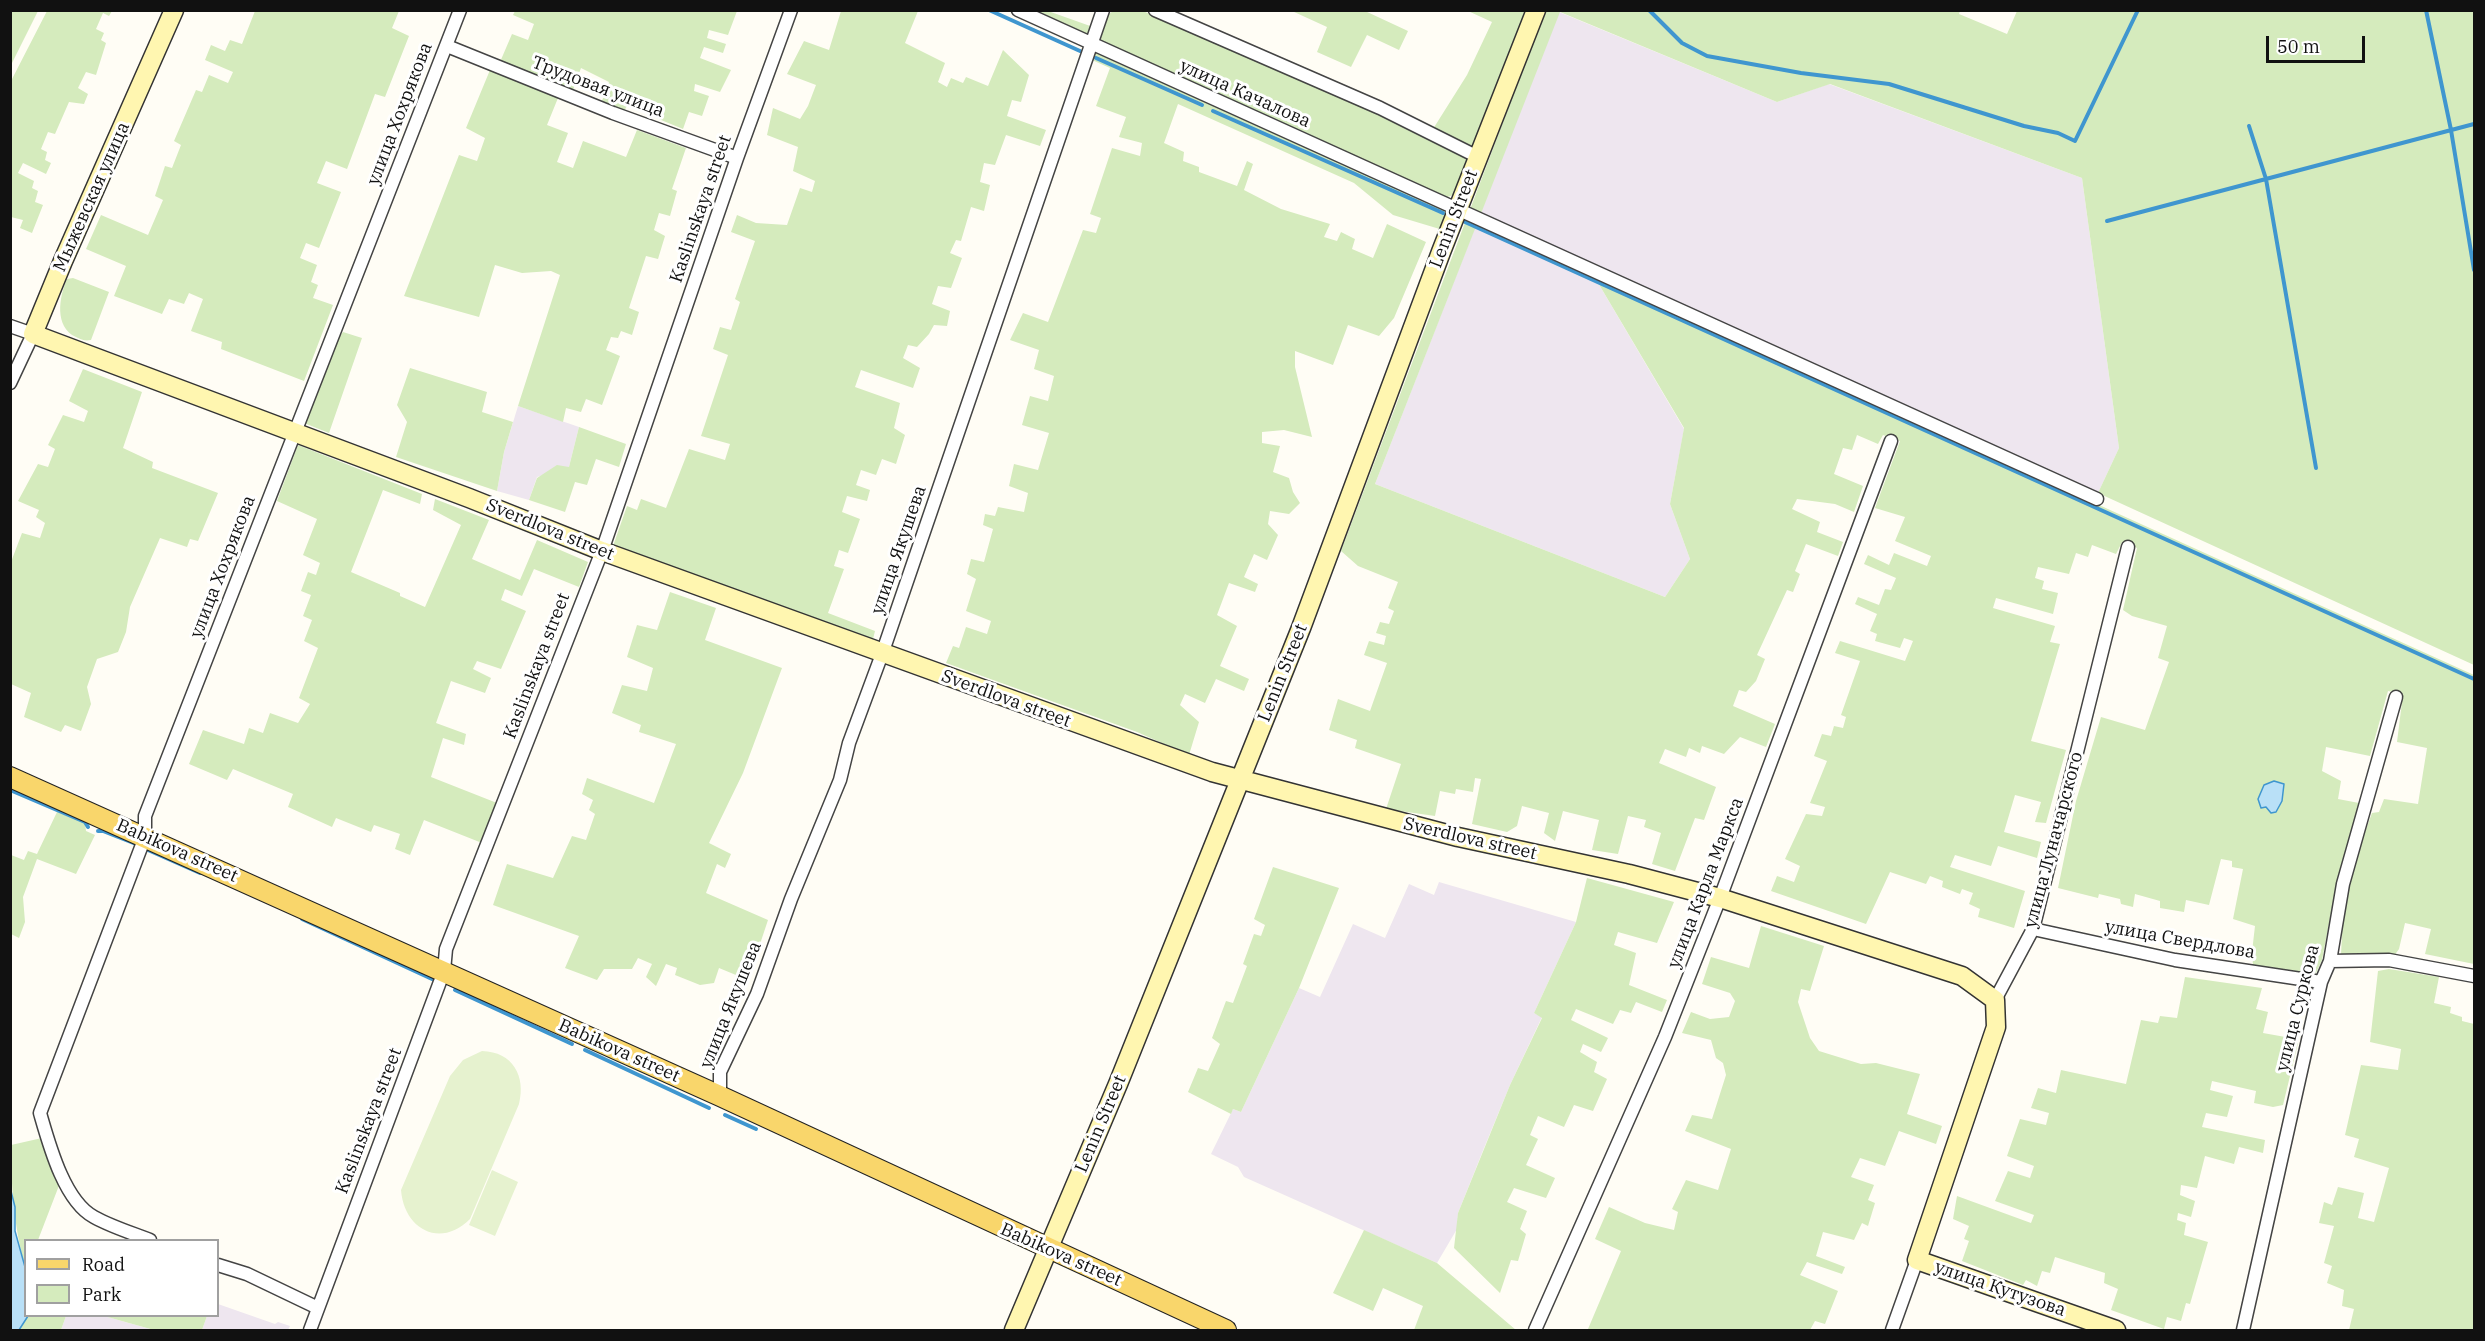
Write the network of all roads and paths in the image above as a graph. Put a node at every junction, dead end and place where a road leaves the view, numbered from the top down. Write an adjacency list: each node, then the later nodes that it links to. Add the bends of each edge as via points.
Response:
1 (174, 10): 14 (street, Мыжевская улица)
2 (460, 10): 9 (street, улица Хохрякова)
3 (791, 10): 11 (street, Kaslinskaya street)
4 (1018, 10): 8 (street, улица Качалова)
5 (1103, 10): 8 (street, улица Якушева)
6 (1155, 10): 10 (street, via 1380,108)
7 (1536, 10): 10 (street, Lenin Street)
8 (1091, 44): 12 (street, улица Качалова); 21 (street, улица Якушева)
9 (447, 46): 11 (street, Трудовая улица); 16 (street, улица Хохрякова)
10 (1478, 157): 12 (street, Lenin Street)
11 (737, 158): 20 (street, Kaslinskaya street)
12 (1458, 209): 18 (street, улица Качалова); 24 (street, Lenin Street, via 1301,628)
13 (10, 326): 14 (street)
14 (33, 334): 15 (street, Мыжевская улица); 16 (street, Sverdlova street)
15 (10, 382)
16 (295, 432): 20 (street, Sverdlova street); 25 (street, улица Хохрякова, via 145,816)
17 (1891, 441): 26 (street, улица Карла Маркса)
18 (2097, 499)
19 (2128, 547): 27 (street, улица Луначарского)
20 (602, 551): 21 (street, Sverdlova street); 29 (street, Kaslinskaya street, via 446,949)
21 (882, 654): 24 (street, Sverdlova street); 33 (street, улица Якушева, via 849,743 840,780 757,994 720,1072)
22 (2396, 697): 28 (street, улица Суркова, via 2343,884)
23 (10, 777): 25 (main road, Babikova street)
24 (1239, 781): 26 (street, Sverdlova street); 35 (street, Lenin Street)
25 (145, 837): 29 (main road, Babikova street); 34 (street, улица Хохрякова, via 40,1113 67,1188 81,1206 93,1216)
26 (1720, 898): 32 (street, Sverdlova street, via 1962,976); 42 (street, улица Карла Маркса, via 1665,1037)
27 (2033, 929): 31 (street, улица Свердлова, via 2175,960); 32 (street, улица Луначарского)
28 (2330, 961): 30 (street, via 2389,960); 31 (street, улица Суркова)
29 (444, 971): 33 (main road, Babikova street); 38 (street, Kaslinskaya street)
30 (2475, 976)
31 (2321, 982): 45 (street, улица Суркова)
32 (1995, 1000): 36 (street, улица Луначарского, via 1996,1027)
33 (720, 1096): 35 (main road, Babikova street)
34 (148, 1239)
35 (1048, 1249): 40 (street, Lenin Street); 41 (main road, Babikova street)
36 (1917, 1260): 43 (street, улица Луначарского); 44 (street, улица Кутузова)
37 (219, 1265): 38 (street, via 247,1274)
38 (318, 1308): 39 (street, Kaslinskaya street)
39 (310, 1330)
40 (1014, 1330)
41 (1226, 1330)
42 (1535, 1330)
43 (1892, 1330)
44 (2116, 1330)
45 (2243, 1330)

